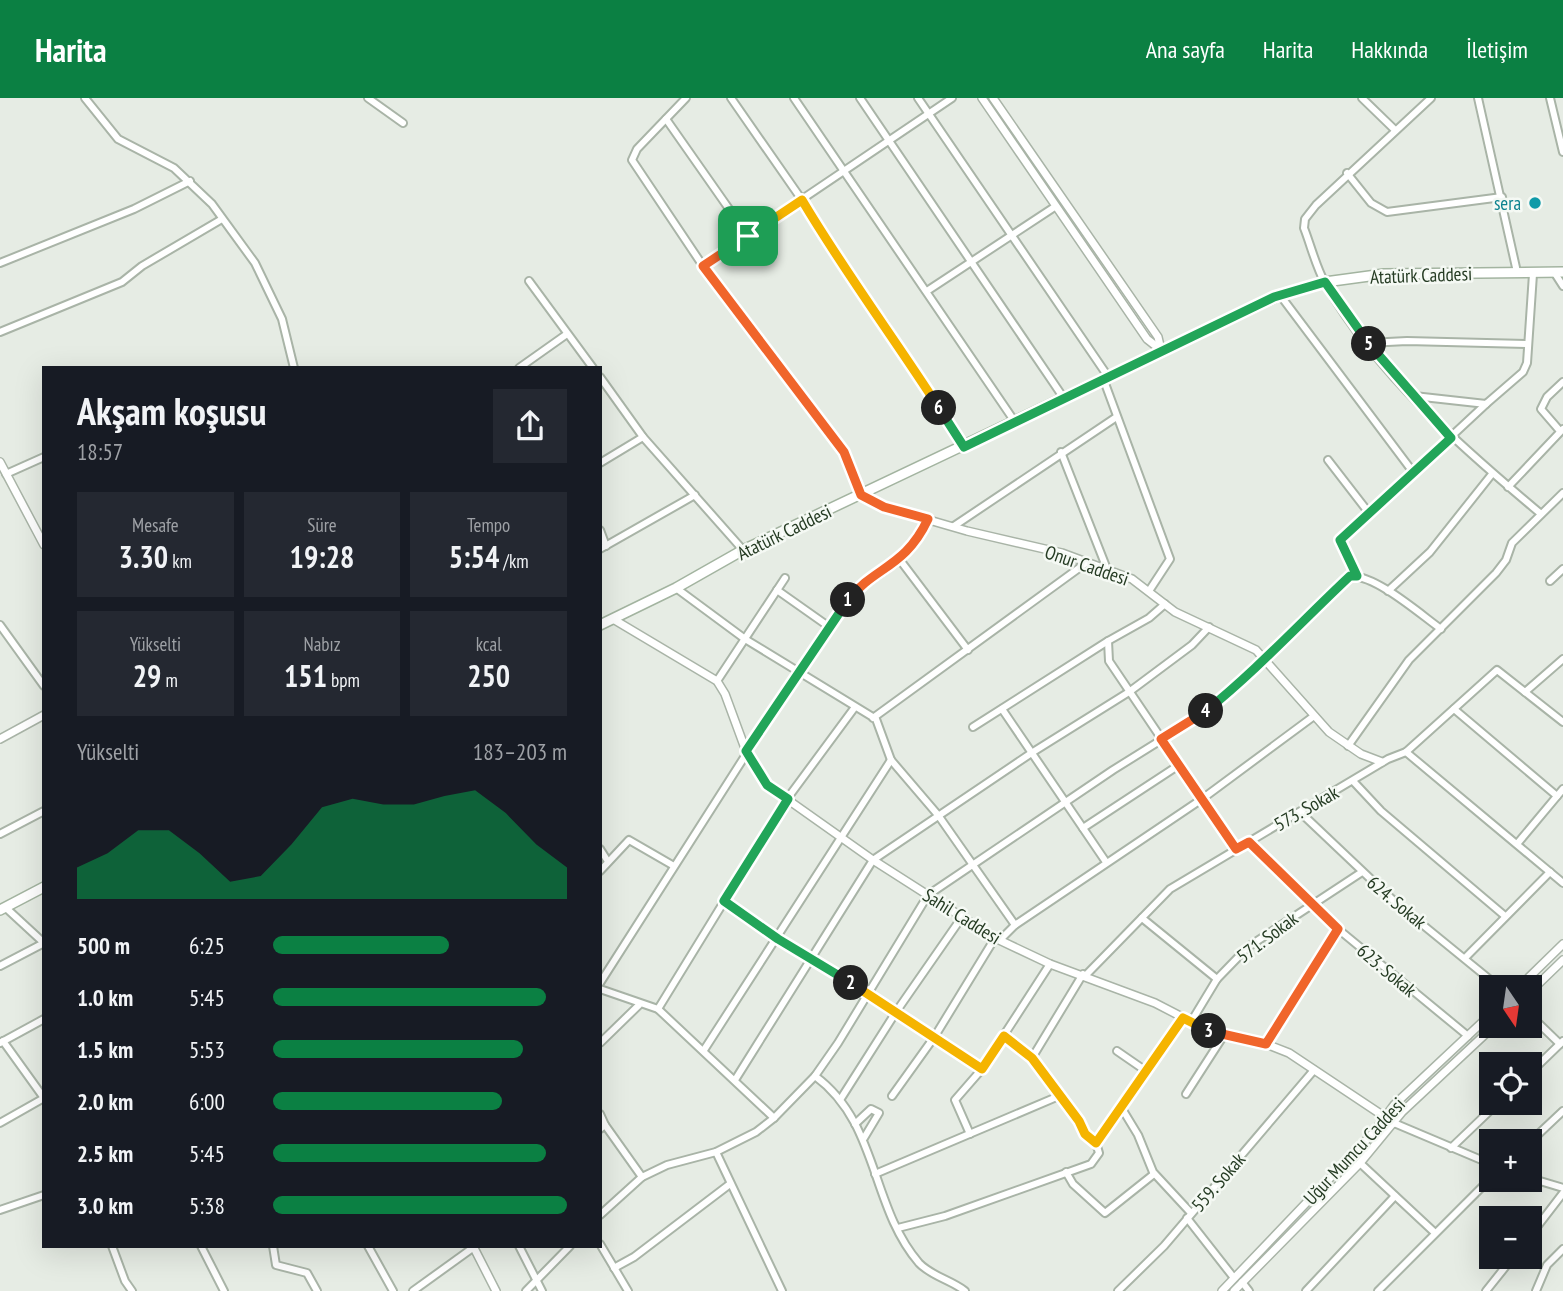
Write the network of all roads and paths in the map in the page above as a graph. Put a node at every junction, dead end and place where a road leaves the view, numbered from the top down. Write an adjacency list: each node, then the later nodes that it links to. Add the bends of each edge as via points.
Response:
1 (369, 98): 17 (street)
2 (686, 98): 16 (street)
3 (731, 98): 25 (street)
4 (794, 98): 21 (street)
5 (860, 98): 19 (street)
6 (918, 98): 15 (street)
7 (952, 98): 15 (street)
8 (982, 98): 26 (street)
9 (993, 98): 45 (street, via 1158,337)
10 (1362, 98): 18 (street)
11 (1431, 98): 18 (street)
12 (1478, 98): 24 (street)
13 (1550, 98): 20 (street)
14 (88, 99): 23 (street, via 118,139 153,155)
15 (928, 114): 19 (street); 28 (street)
16 (666, 119): 29 (street); 32 (street, via 632,160)
17 (403, 123)
18 (1395, 130): 22 (street)
19 (889, 139): 21 (street); 31 (street)
20 (1563, 152)
21 (843, 171): 25 (street); 39 (street)
22 (1347, 173): 24 (street, via 1371,203 1387,212); 37 (street, via 1305,219 1304,228)
23 (190, 181): 27 (street); 30 (street, via 134,209)
24 (1502, 197): 33 (street)
25 (802, 200): 29 (street); 60 (street)
26 (1056, 206): 28 (street); 45 (street, via 1147,340)
27 (222, 219): 41 (street, via 122,282); 46 (street, via 255,263 282,318)
28 (1012, 234): 31 (street); 49 (street)
29 (748, 236): 32 (street)
30 (0, 263)
31 (970, 263): 39 (street); 53 (street)
32 (703, 266): 72 (street, via 844,452)
33 (1517, 272): 35 (main road, Atatürk Caddesi); 37 (main road, Atatürk Caddesi, via 1384,274)
34 (1558, 272): 35 (main road, Atatürk Caddesi); 38 (street)
35 (1533, 274): 44 (street)
36 (529, 281): 42 (street)
37 (1325, 282): 40 (main road, Atatürk Caddesi); 43 (street)
38 (1563, 286)
39 (927, 291): 56 (street)
40 (1280, 295): 45 (main road, Atatürk Caddesi); 66 (street)
41 (0, 332)
42 (566, 334): 47 (street); 48 (street)
43 (1368, 343): 44 (street); 52 (street)
44 (1528, 344): 54 (street, via 1523,372)
45 (1161, 350): 49 (main road, Atatürk Caddesi)
46 (294, 366)
47 (522, 366)
48 (591, 366)
49 (1105, 376): 53 (main road, Atatürk Caddesi); 55 (street)
50 (602, 381): 58 (street)
51 (1561, 387): 57 (street, via 1541,409)
52 (1414, 396): 54 (street); 59 (street)
53 (1063, 397): 56 (main road, Atatürk Caddesi)
54 (1486, 404): 59 (street)
55 (1115, 418): 61 (street); 89 (street, via 1170,559)
56 (1016, 422): 60 (main road, Atatürk Caddesi)
57 (1562, 430): 69 (street)
58 (643, 437): 65 (street); 71 (street)
59 (1451, 438): 66 (street); 68 (street)
60 (964, 447): 72 (main road, Atatürk Caddesi)
61 (1061, 452): 76 (street); 82 (street)
62 (42, 458): 67 (street)
63 (1328, 460): 73 (street)
64 (0, 462): 67 (street)
65 (602, 462)
66 (1413, 472): 73 (street)
67 (6, 474): 77 (street)
68 (1492, 474): 69 (street); 90 (street, via 1430,552)
69 (1508, 487): 74 (street)
70 (1563, 493): 74 (street)
71 (695, 495): 78 (street); 79 (street)
72 (861, 495): 75 (street, Onur Caddesi, via 884,507); 79 (main road, Atatürk Caddesi)
73 (1369, 513): 84 (street, via 1340,540)
74 (1541, 514): 97 (street, via 1512,543 1496,573)
75 (928, 519): 76 (street, Onur Caddesi); 80 (street)
76 (954, 526): 81 (street, Onur Caddesi)
77 (42, 541)
78 (603, 547)
79 (743, 550): 87 (main road, Atatürk Caddesi)
80 (900, 560): 95 (street, via 855,592); 100 (street)
81 (1086, 563): 82 (street, Onur Caddesi); 100 (street)
82 (1107, 569): 89 (street, Onur Caddesi)
83 (1563, 569): 86 (street)
84 (1357, 576): 90 (street); 102 (street, via 1350,576 1301,621)
85 (785, 578): 88 (street)
86 (1550, 581)
87 (676, 588): 92 (main road, Atatürk Caddesi); 98 (street)
88 (777, 590): 95 (street); 98 (street)
89 (1149, 591): 91 (street, Onur Caddesi)
90 (1388, 591): 97 (street)
91 (1165, 604): 96 (street, Onur Caddesi); 99 (street)
92 (613, 619): 93 (main road, Atatürk Caddesi); 104 (street)
93 (602, 624)
94 (0, 625): 105 (street)
95 (828, 626): 103 (street)
96 (1209, 627): 102 (street, Onur Caddesi, via 1256,650); 106 (street)
97 (1441, 629): 118 (street, via 1398,673)
98 (745, 639): 103 (street); 104 (street)
99 (1108, 641): 106 (street, via 1109,661); 109 (street)
100 (968, 650): 113 (street)
101 (1563, 659): 107 (street)
102 (1266, 660): 112 (street, Onur Caddesi); 117 (street, via 1198,717)
103 (798, 673): 108 (street); 119 (street)
104 (717, 681): 119 (street, Sahil Caddesi)
105 (42, 683)
106 (1129, 692): 117 (street); 120 (street)
107 (1525, 692): 110 (street, 573. Sokak, via 1497,670); 114 (street)
108 (855, 707): 113 (street); 128 (street)
109 (1002, 709): 115 (street); 120 (street)
110 (1454, 709): 121 (street, 573. Sokak); 127 (street)
111 (42, 716): 116 (street)
112 (1314, 716): 118 (street, Onur Caddesi); 129 (street)
113 (873, 718): 122 (street)
114 (1563, 722)
115 (973, 727)
116 (0, 739)
117 (1161, 739): 124 (street); 130 (street)
118 (1348, 746): 123 (street, Onur Caddesi)
119 (746, 751): 128 (street, Sahil Caddesi, via 767,785); 144 (street)
120 (1033, 752): 130 (street); 133 (street)
121 (1406, 752): 123 (street, 573. Sokak); 138 (street)
122 (891, 760): 133 (street); 136 (street)
123 (1382, 762): 125 (street, 573. Sokak)
124 (1179, 765): 129 (street); 134 (street)
125 (1353, 781): 132 (street, 573. Sokak); 155 (street, via 1381,811)
126 (1563, 789): 127 (street)
127 (1556, 796): 138 (street)
128 (788, 799): 136 (street, Sahil Caddesi); 152 (street)
129 (1202, 799): 139 (street); 143 (street)
130 (1065, 803): 134 (street); 145 (street)
131 (42, 812): 135 (street)
132 (1300, 812): 137 (street, 573. Sokak); 147 (street, 624. Sokak)
133 (938, 815): 142 (street); 145 (street)
134 (1083, 828): 143 (street)
135 (0, 834)
136 (839, 838): 142 (street, Sahil Caddesi); 160 (street)
137 (1249, 842): 139 (street, 573. Sokak); 153 (street, 623. Sokak)
138 (1517, 844): 148 (street)
139 (1236, 849): 157 (street, 573. Sokak, via 1170,889)
140 (602, 852): 141 (street)
141 (607, 860): 144 (street, via 629,840); 146 (street)
142 (873, 860): 151 (street, Sahil Caddesi); 165 (street)
143 (1106, 862): 158 (street)
144 (674, 866): 175 (street)
145 (973, 866): 151 (street); 158 (street)
146 (602, 868)
147 (1362, 872): 153 (street, 571. Sokak); 166 (street, 624. Sokak)
148 (1549, 872): 149 (street); 155 (street)
149 (1563, 883)
150 (42, 888): 154 (main road)
151 (928, 895): 156 (street, Sahil Caddesi); 177 (street)
152 (724, 901): 160 (street); 179 (street)
153 (1312, 904): 159 (street, 623. Sokak); 173 (street, 571. Sokak, via 1248,947)
154 (2, 908): 162 (street)
155 (1504, 916): 166 (street)
156 (962, 917): 161 (street, Sahil Caddesi); 180 (street)
157 (1142, 918): 170 (street, 573. Sokak); 173 (street)
158 (1014, 925): 161 (street)
159 (1338, 929): 188 (street, 623. Sokak); 193 (street)
160 (778, 939): 165 (street); 194 (street)
161 (998, 939): 168 (street, Sahil Caddesi); 186 (street)
162 (42, 941)
163 (42, 944): 169 (street)
164 (1563, 944): 172 (street)
165 (811, 958): 177 (street); 202 (street)
166 (1465, 958): 171 (street, 624. Sokak)
167 (1563, 960): 174 (street)
168 (1050, 964): 170 (street, Sahil Caddesi); 187 (street)
169 (0, 967)
170 (1085, 974): 182 (street, Sahil Caddesi); 196 (street, 573. Sokak)
171 (1485, 975)
172 (1532, 975)
173 (1217, 979): 182 (street, 571. Sokak)
174 (1542, 980)
175 (602, 983)
176 (602, 987): 178 (street)
177 (868, 993): 180 (street); 201 (street)
178 (639, 1005): 179 (street); 190 (street)
179 (658, 1009): 194 (street)
180 (896, 1012): 186 (street); 208 (street)
181 (42, 1020): 191 (street)
182 (1187, 1020): 185 (street, Sahil Caddesi); 200 (street, 571. Sokak)
183 (1479, 1025): 188 (street, Uğur Mumcu Caddesi)
184 (1542, 1026): 192 (street)
185 (1224, 1035): 193 (street, Sahil Caddesi); 203 (street)
186 (934, 1036): 198 (street); 205 (street)
187 (1004, 1036): 196 (street); 198 (street)
188 (1468, 1036): 213 (street, Uğur Mumcu Caddesi, via 1394,1105)
189 (1482, 1038): 215 (street, Uğur Mumcu Caddesi)
190 (602, 1041)
191 (1, 1042): 204 (street)
192 (1562, 1043): 197 (street)
193 (1266, 1044): 199 (street, Sahil Caddesi)
194 (704, 1050): 202 (street)
195 (1117, 1051): 200 (street)
196 (1032, 1058): 206 (street)
197 (1542, 1062)
198 (982, 1069): 219 (street, via 955,1100)
199 (1314, 1070): 213 (street, Sahil Caddesi); 238 (street, 559. Sokak)
200 (1146, 1071): 209 (street, 571. Sokak)
201 (815, 1076): 208 (street); 212 (street)
202 (735, 1080): 212 (street)
203 (1186, 1094)
204 (42, 1095)
205 (892, 1096)
206 (1059, 1096): 219 (street); 221 (street)
207 (42, 1099): 214 (street)
208 (840, 1100): 216 (street)
209 (1121, 1107): 221 (street, 571. Sokak); 228 (street)
210 (1563, 1111): 218 (street)
211 (1485, 1115): 222 (street)
212 (774, 1118): 223 (street)
213 (1385, 1119): 215 (street, Sahil Caddesi); 254 (street, Uğur Mumcu Caddesi)
214 (0, 1123)
215 (1394, 1123): 222 (street); 225 (street, Uğur Mumcu Caddesi)
216 (855, 1124): 220 (street); 220 (street, via 871,1109 879,1112)
217 (603, 1127): 229 (street)
218 (1542, 1131)
219 (970, 1134): 227 (street)
220 (864, 1138): 227 (street)
221 (1096, 1143): 226 (street, 571. Sokak, via 1099,1153 1094,1161)
222 (1451, 1148): 224 (street)
223 (716, 1152): 229 (street); 231 (street)
224 (1479, 1159)
225 (1360, 1163): 235 (street); 254 (street, Uğur Mumcu Caddesi)
226 (1066, 1172): 228 (street, via 1105,1213); 240 (street)
227 (875, 1174): 240 (street)
228 (1154, 1174): 238 (street)
229 (642, 1177): 237 (street)
230 (1542, 1182): 233 (street)
231 (730, 1184): 252 (street, via 634,1258); 256 (street)
232 (1479, 1189): 241 (street)
233 (1563, 1190): 239 (street)
234 (42, 1196): 236 (street)
235 (1395, 1196): 241 (street); 271 (street)
236 (0, 1210)
237 (602, 1213)
238 (1189, 1215): 254 (street); 267 (street, 559. Sokak)
239 (1542, 1219)
240 (898, 1228): 266 (street, via 921,1265)
241 (1434, 1231): 272 (street)
242 (602, 1247): 252 (street)
243 (113, 1248): 257 (street)
244 (202, 1248): 258 (street)
245 (273, 1248): 259 (street, via 276,1265 307,1273)
246 (369, 1248): 260 (street)
247 (471, 1248): 261 (street)
248 (475, 1248): 262 (street)
249 (520, 1248): 255 (street)
250 (568, 1248): 255 (street)
251 (1563, 1250): 274 (street, via 1547,1265)
252 (614, 1268): 265 (street)
253 (1504, 1269): 273 (street)
254 (1238, 1280): 268 (street, Uğur Mumcu Caddesi); 269 (street, Uğur Mumcu Caddesi); 270 (street)
255 (536, 1281): 263 (street); 264 (street)
256 (779, 1290)
257 (132, 1291)
258 (223, 1291)
259 (317, 1291)
260 (393, 1291)
261 (413, 1291)
262 (496, 1291)
263 (526, 1291)
264 (542, 1291)
265 (628, 1291)
266 (965, 1291)
267 (1118, 1291)
268 (1222, 1291)
269 (1234, 1291)
270 (1249, 1291)
271 (1306, 1291)
272 (1378, 1291)
273 (1486, 1291)
274 (1536, 1291)

